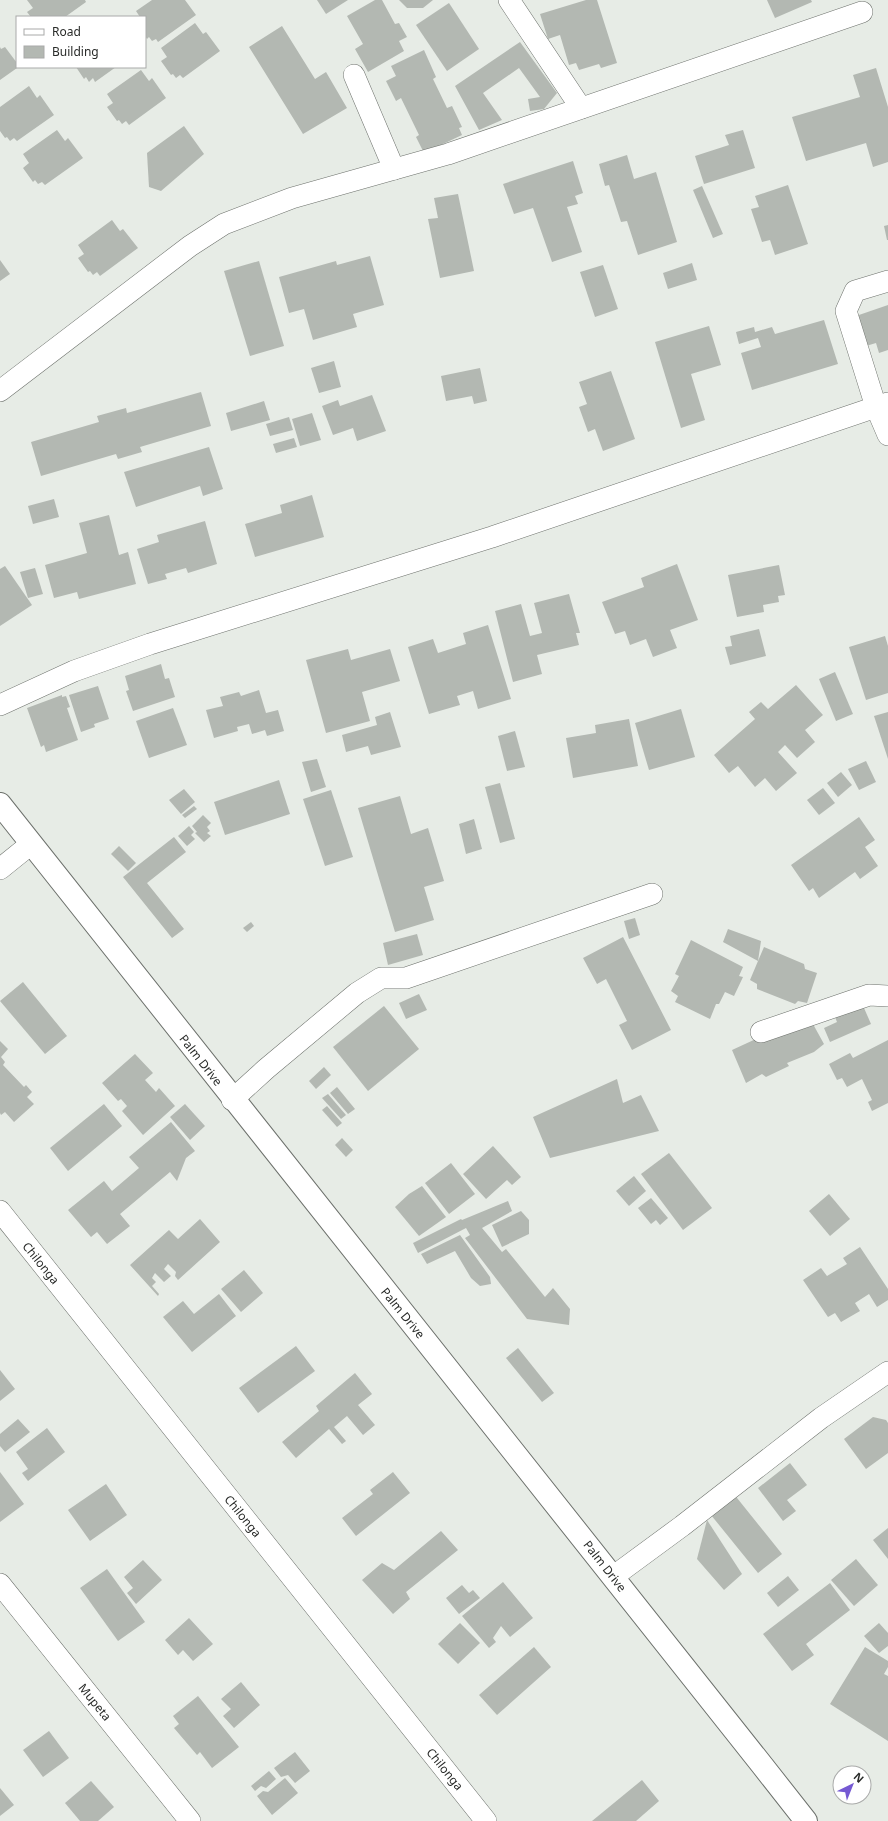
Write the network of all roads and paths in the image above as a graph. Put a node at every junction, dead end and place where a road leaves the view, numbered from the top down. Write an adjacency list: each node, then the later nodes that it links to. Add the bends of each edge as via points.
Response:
1 (509, 0): 4 (street)
2 (862, 12): 4 (street)
3 (354, 75): 5 (street)
4 (581, 108): 5 (street, via 448,154)
5 (394, 169): 7 (street, via 292,198 224,224 190,246)
6 (888, 281): 8 (street, via 855,291 846,311)
7 (0, 391)
8 (882, 405): 9 (street); 10 (street, via 492,537 150,644 74,671)
9 (888, 435)
10 (0, 705)
11 (0, 804): 12 (street, Palm Drive)
12 (31, 844): 13 (street); 17 (street, Palm Drive)
13 (0, 869)
14 (652, 894): 17 (street, via 406,978 381,978 357,993)
15 (888, 996): 16 (street, via 869,995)
16 (761, 1032)
17 (232, 1100): 20 (street, Palm Drive)
18 (0, 1211): 23 (street, Chilonga)
19 (888, 1372): 20 (street, via 821,1418)
20 (614, 1576): 24 (street, Palm Drive)
21 (0, 1584): 22 (street, Mupeta)
22 (190, 1821)
23 (486, 1821)
24 (806, 1821)

